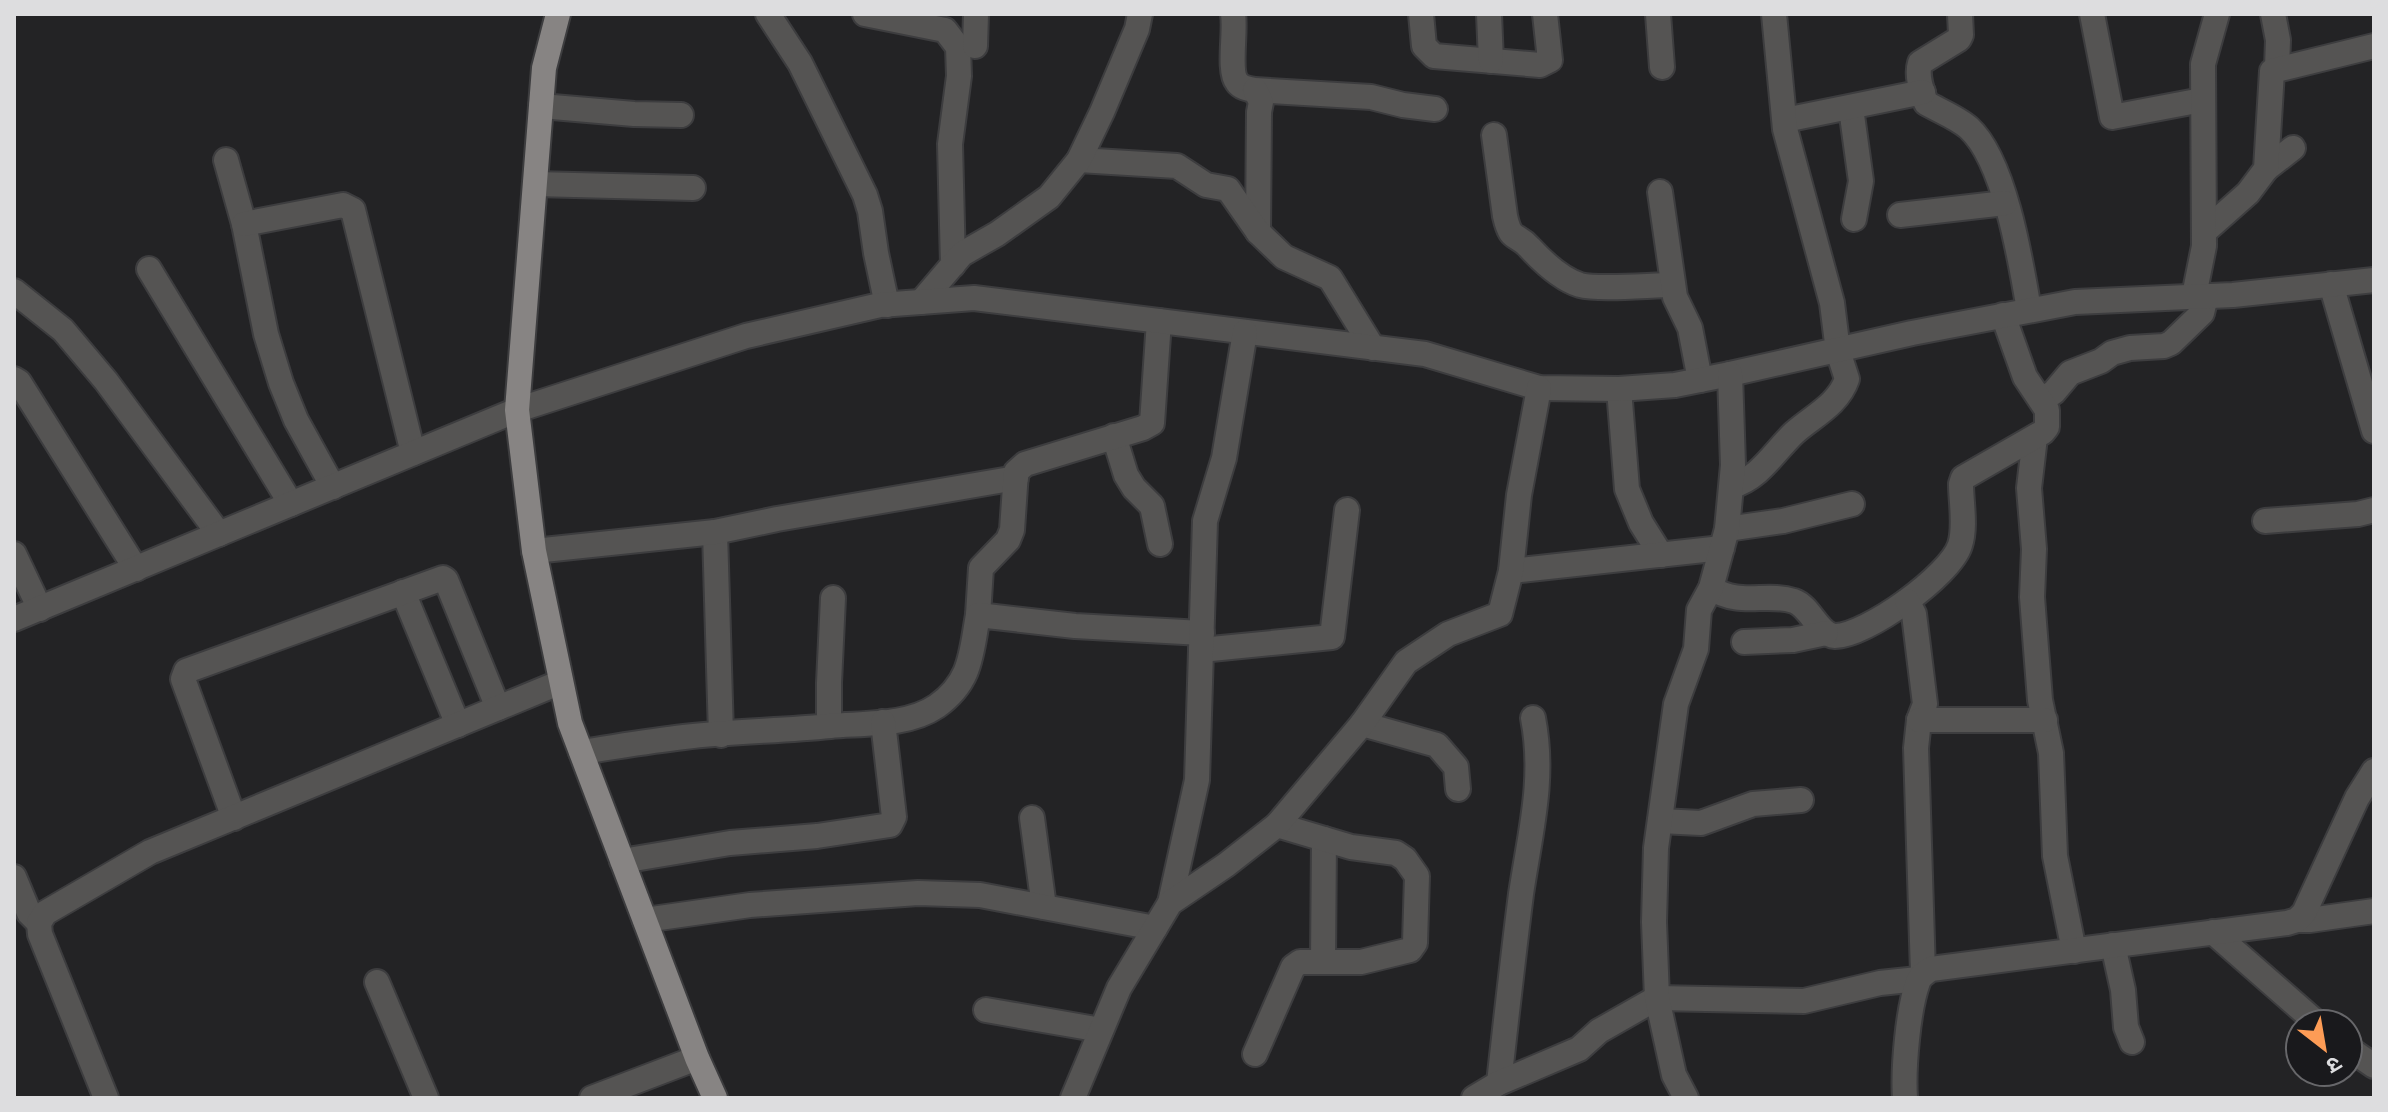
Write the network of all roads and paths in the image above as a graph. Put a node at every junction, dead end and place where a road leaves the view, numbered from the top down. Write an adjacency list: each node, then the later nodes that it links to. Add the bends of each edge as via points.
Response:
1 (558, 14): 24 (main road)
2 (768, 14): 51 (street, via 800,63 865,195)
3 (865, 14): 43 (street, via 945,30 958,47 950,144)
4 (976, 14): 16 (street)
5 (1140, 14): 32 (street)
6 (1233, 14): 21 (street, via 1233,71 1236,81)
7 (1421, 14): 18 (street, via 1424,46 1434,56)
8 (1489, 14): 18 (street)
9 (1545, 14): 18 (street, via 1550,60 1540,65)
10 (1658, 14): 19 (street)
11 (1774, 14): 28 (street)
12 (1960, 14): 22 (street, via 1959,39 1920,63)
13 (2092, 14): 23 (street, via 2112,117)
14 (2217, 14): 23 (street, via 2206,46)
15 (2273, 14): 20 (street)
16 (975, 46)
17 (2374, 46): 20 (street)
18 (1491, 61)
19 (1662, 67)
20 (2277, 68): 33 (street, via 2270,74)
21 (1255, 90): 26 (street, via 1371,97); 41 (street, via 1261,102)
22 (1923, 92): 25 (street); 37 (street, via 1926,103 1970,129 1993,164)
23 (2202, 100): 42 (street)
24 (541, 106): 27 (street); 34 (main road)
25 (1851, 108): 28 (street); 39 (street, via 1861,181)
26 (1435, 109)
27 (681, 115)
28 (1785, 120): 57 (street, via 1832,303)
29 (1494, 135): 47 (street, via 1505,216 1514,239 1577,284)
30 (2293, 148): 33 (street)
31 (226, 160): 40 (street)
32 (1079, 160): 41 (street, via 1177,166 1206,185 1228,189); 43 (street, via 1049,197)
33 (2266, 169): 42 (street, via 2248,193)
34 (535, 184): 35 (street); 64 (main road)
35 (693, 188)
36 (1660, 192): 47 (street)
37 (2005, 203): 38 (street); 52 (street)
38 (1900, 215)
39 (1854, 219)
40 (244, 224): 68 (street, via 343,205 353,210); 71 (street, via 281,383)
41 (1258, 232): 56 (street, via 1284,257 1330,278)
42 (2204, 232): 49 (street)
43 (953, 265): 50 (street)
44 (149, 269): 72 (street)
45 (2374, 280): 46 (street)
46 (2331, 284): 49 (street); 65 (street)
47 (1673, 285): 60 (street, via 1690,328)
48 (14, 291): 78 (street, via 63,330 98,371)
49 (2200, 296): 52 (street, via 2075,302); 63 (street, via 2202,313 2171,343 2112,353 2070,373)
50 (921, 302): 51 (street); 54 (street, via 974,298)
51 (887, 305): 64 (street, via 746,336)
52 (2029, 310): 53 (street)
53 (2003, 315): 57 (street); 63 (street, via 2025,377)
54 (1159, 321): 55 (street); 66 (street, via 1152,423)
55 (1245, 332): 56 (street); 94 (street, via 1224,458 1205,521)
56 (1373, 348): 61 (street, via 1425,354)
57 (1838, 351): 58 (street); 70 (street, via 1847,379 1834,402 1793,434 1751,478)
58 (1730, 374): 60 (street); 70 (street)
59 (14, 379): 84 (street)
60 (1700, 380): 62 (street)
61 (1539, 388): 62 (street); 85 (street)
62 (1619, 389): 83 (street, via 1627,489)
63 (2042, 400): 67 (street, via 2047,427)
64 (517, 410): 68 (street); 81 (main road)
65 (2374, 431)
66 (1114, 436): 69 (street, via 1025,464); 80 (street, via 1126,475 1152,506)
67 (2035, 437): 89 (street, via 1963,478 1960,544 1946,568); 100 (street, via 2031,584)
68 (413, 453): 71 (street)
69 (1016, 478): 77 (street); 91 (street, via 1012,530 981,568)
70 (1732, 486): 79 (street)
71 (333, 487): 72 (street)
72 (291, 504): 78 (street)
73 (1852, 504): 79 (street)
74 (1347, 510): 94 (street, via 1332,637)
75 (2374, 510): 76 (street)
76 (2265, 521)
77 (715, 532): 81 (street); 105 (street)
78 (219, 534): 84 (street)
79 (1725, 538): 83 (street); 86 (street)
80 (1160, 544)
81 (534, 551): 96 (main road)
82 (14, 554): 90 (street)
83 (1661, 555): 85 (street)
84 (136, 569): 90 (street)
85 (1511, 571): 102 (street, via 1500,614 1448,634 1406,662)
86 (1711, 588): 93 (street, via 1731,599 1793,601 1803,605); 112 (street, via 1699,610 1696,649 1676,704)
87 (403, 592): 97 (street, via 446,580); 103 (street); 110 (street, via 183,675)
88 (833, 598): 104 (street)
89 (1907, 601): 93 (street, via 1861,628); 99 (street, via 1914,614 1925,704)
90 (40, 609): 92 (street)
91 (978, 615): 94 (street); 101 (street, via 968,672 956,688 936,706)
92 (14, 619)
93 (1826, 633): 95 (street)
94 (1202, 642): 117 (street, via 1197,780)
95 (1744, 642)
96 (561, 682): 97 (street); 106 (main road)
97 (498, 708): 103 (street)
98 (1533, 718): 137 (street, via 1539,784)
99 (1919, 720): 100 (street); 128 (street)
100 (2045, 720): 126 (street, via 2055,856)
101 (883, 722): 104 (street); 115 (street, via 894,817 890,825)
102 (1362, 724): 108 (street, via 1437,745 1456,767); 113 (street)
103 (458, 725): 110 (street)
104 (829, 726): 105 (street)
105 (721, 735): 106 (street)
106 (581, 752): 115 (main road)
107 (2374, 771): 121 (street)
108 (1458, 789)
109 (1801, 800): 112 (street, via 1753,804 1701,823)
110 (234, 818): 122 (street, via 150,852 45,913)
111 (1032, 818): 118 (street)
112 (1660, 821): 130 (street, via 1654,922)
113 (1277, 825): 114 (street); 117 (street)
114 (1324, 839): 127 (street); 127 (street, via 1396,853 1417,876 1413,948 1361,962)
115 (622, 861): 120 (main road)
116 (14, 877): 122 (street, via 29,913)
117 (1170, 903): 123 (street)
118 (1044, 907): 120 (street, via 980,895 918,893 750,905); 123 (street)
119 (2374, 911): 121 (street)
120 (645, 920): 136 (main road)
121 (2297, 920): 124 (street)
122 (39, 923): 138 (street)
123 (1155, 928): 133 (street)
124 (2213, 932): 125 (street); 131 (street)
125 (2113, 945): 126 (street); 134 (street)
126 (2074, 951): 128 (street, via 1931,969)
127 (1323, 961): 135 (street, via 1293,967)
128 (1921, 976): 130 (street, via 1804,1001); 145 (street, via 1911,1011)
129 (377, 982): 139 (street)
130 (1657, 998): 137 (street, via 1599,1031 1579,1049); 144 (street, via 1674,1075)
131 (2300, 1008)
132 (986, 1010): 133 (street)
133 (1101, 1030): 142 (street)
134 (2132, 1042)
135 (1255, 1054)
136 (697, 1058): 140 (street); 141 (main road)
137 (1499, 1083): 143 (street)
138 (106, 1098)
139 (426, 1098)
140 (592, 1098)
141 (715, 1098)
142 (1073, 1098)
143 (1474, 1098)
144 (1686, 1098)
145 (1905, 1098)

